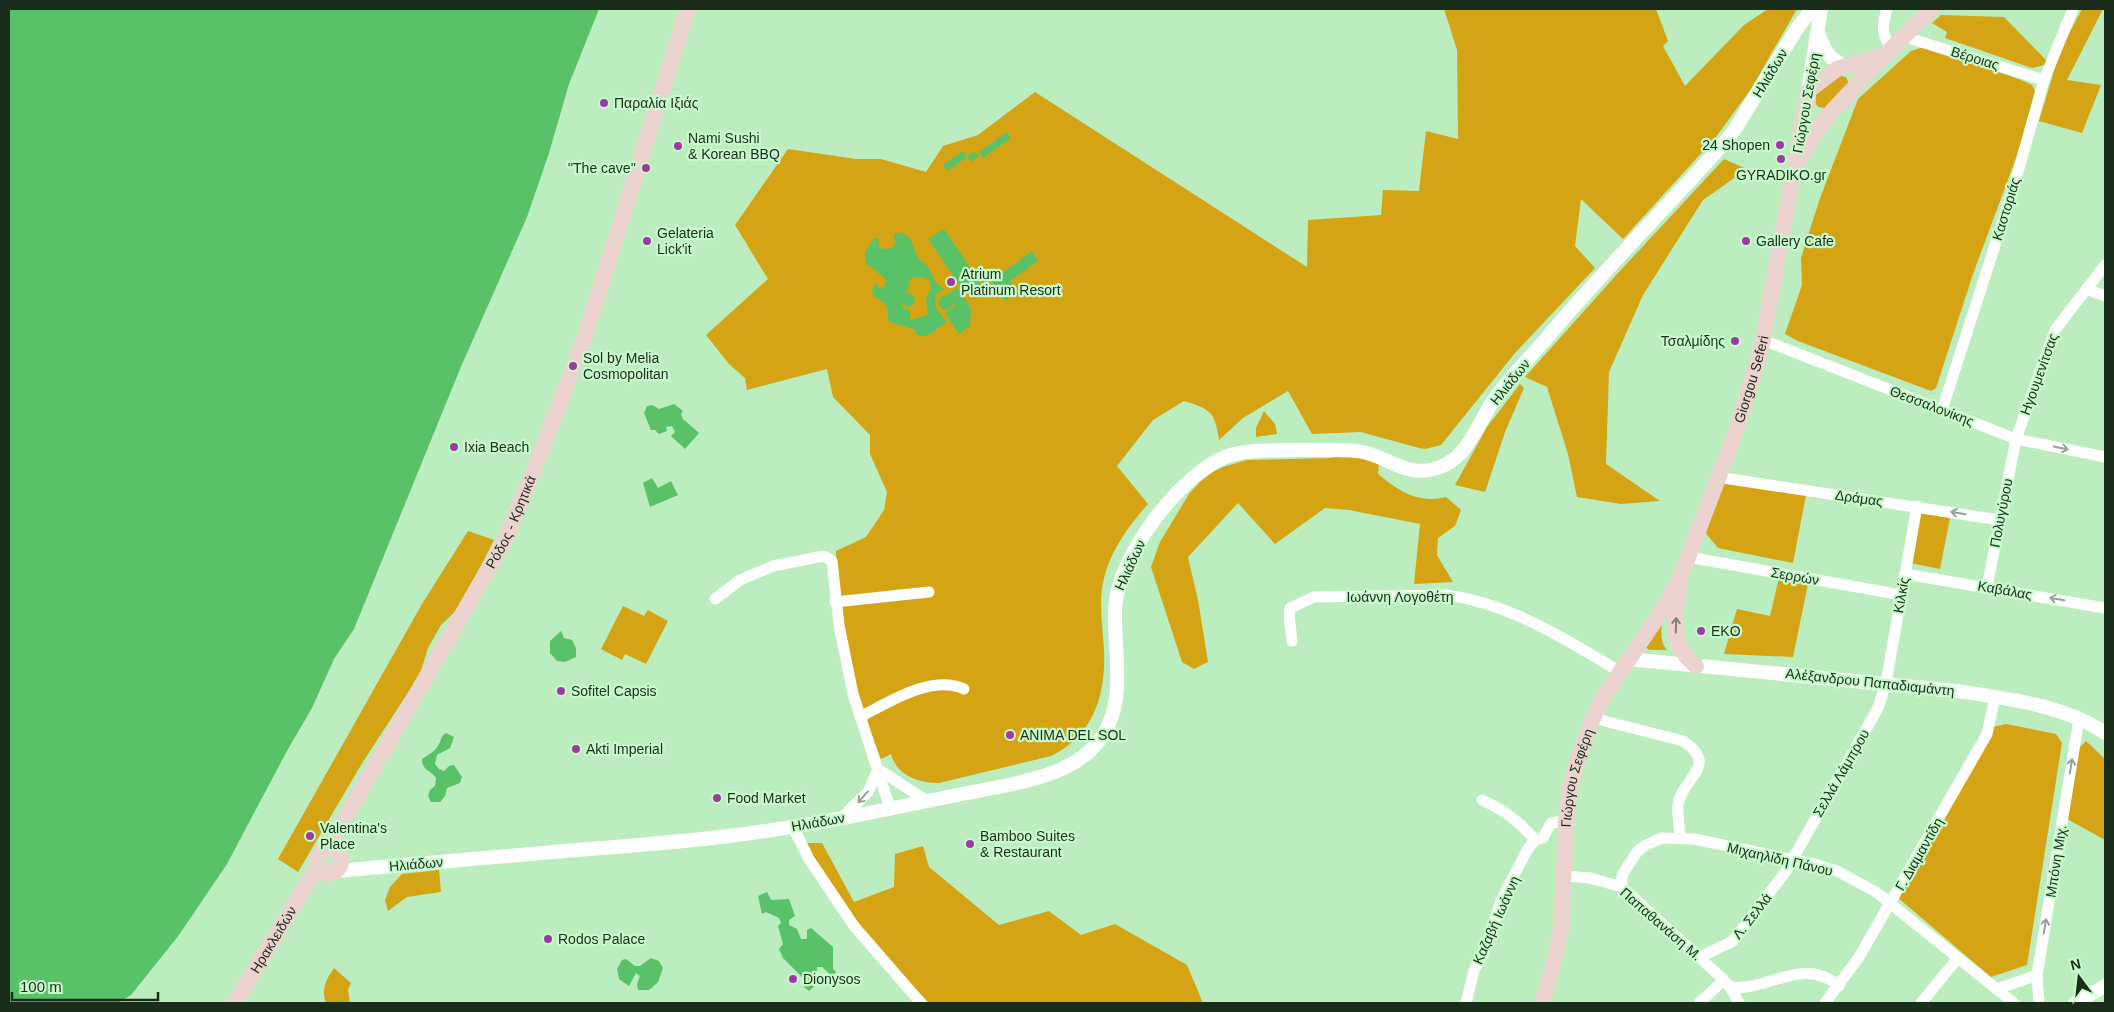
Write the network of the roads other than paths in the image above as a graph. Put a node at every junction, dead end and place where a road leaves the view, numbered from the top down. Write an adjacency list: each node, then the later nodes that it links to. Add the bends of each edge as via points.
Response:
1 (688, 9): 53 (main road, Ρόδος - Κρητικά, via 584,339 505,540)
2 (1887, 9): 7 (street, via 1882,28)
3 (1932, 9): 6 (main road)
4 (2073, 9): 9 (street, Καστοριάς)
5 (1817, 17): 8 (street, via 1827,54); 11 (street, Γιώργου Σεφέρη); 45 (street, Ηλιάδων, via 1807,18 1798,27 1735,130 1581,297 1494,400 1470,444 1459,456 1438,468 1415,472 1399,468 1368,452 1355,450 1241,453 1211,464 1184,486 1161,513 1142,538 1125,571 1114,610 1118,674 1116,703 1112,718 1098,743 1071,766 1051,774)
6 (1905, 37): 7 (main road); 9 (street, Βέροιας)
7 (1888, 52): 8 (main road); 10 (main road)
8 (1846, 66): 10 (main road, via 1857,72); 11 (main road, via 1832,71)
9 (2044, 80): 18 (street, Καστοριάς, via 2014,186)
10 (1856, 87): 12 (main road)
11 (1808, 91): 12 (main road, via 1808,101 1814,109); 13 (main road, Γιώργου Σεφέρη)
12 (1833, 110): 13 (main road, via 1813,136)
13 (1793, 175): 17 (main road, Giorgou Seferi)
14 (2105, 265): 15 (street, Ηγουμενίτσας)
15 (2086, 289): 16 (street); 19 (street, Ηγουμενίτσας, via 2055,330)
16 (2105, 296)
17 (1762, 340): 18 (street, Θεσσαλονίκης); 21 (main road, Giorgou Seferi, via 1735,434)
18 (1942, 410): 19 (street, Θεσσαλονίκης)
19 (2016, 439): 20 (street, Θεσσαλονίκης, one-way to 20); 23 (street, Πολυγύρου)
20 (2105, 457)
21 (1717, 477): 22 (street, Δράμας); 24 (main road, Giorgou Seferi)
22 (1917, 506): 23 (street, Δράμας, one-way to 22); 25 (street, Κιλκίς)
23 (2000, 520): 27 (street, Πολυγύρου)
24 (1688, 557): 26 (main road, Giorgou Seferi); 29 (street, Σερρών)
25 (1905, 574): 27 (street, Καβάλας); 29 (street, Κιλκίς)
26 (1680, 576): 34 (main road, Γιώργου Σεφέρη, via 1663,608); 35 (main road, one-way to 26, via 1684,655 1675,632)
27 (1987, 586): 32 (street, Καβάλας, one-way to 27)
28 (929, 592): 31 (street)
29 (1902, 595): 36 (street, Κιλκίς)
30 (715, 599): 31 (street, via 740,580 773,566 824,556 832,561)
31 (835, 602): 39 (street)
32 (2105, 608)
33 (1292, 641): 34 (street, Ιωάννη Λογοθέτη, via 1290,608 1307,599 1446,595 1464,597 1524,618)
34 (1624, 665): 35 (street, Αλέξανδρου Παπαδιαμάντη); 40 (main road, Γιώργου Σεφέρη)
35 (1696, 666): 36 (street, Αλέξανδρου Παπαδιαμάντη)
36 (1886, 683): 38 (street, Αλέξανδρου Παπαδιαμάντη); 52 (street, Σελλά Λάμπρου, via 1878,708)
37 (964, 688): 39 (street, via 954,684 934,685 903,695)
38 (1995, 697): 41 (street, Αλέξανδρου Παπαδιαμάντη, via 2043,707); 56 (street, Γ. Διαμαντίδη, via 1987,734)
39 (860, 716): 43 (street)
40 (1593, 718): 48 (main road, Γιώργου Σεφέρη, via 1570,788); 50 (street, via 1683,741 1695,750 1698,768 1678,806)
41 (2079, 720): 42 (street, Αλέξανδρου Παπαδιαμάντη); 59 (street, Μπόνη Μιχ., one-way to 41)
42 (2105, 734)
43 (878, 769): 45 (street); 46 (street); 47 (street, one-way to 47, via 868,792)
44 (1482, 800): 51 (street, via 1508,812)
45 (927, 801): 46 (street, Ηλιάδων)
46 (890, 808): 47 (street, Ηλιάδων)
47 (840, 819): 49 (street, Ηλιάδων)
48 (1566, 821): 51 (street, Καζαβή Ιωάννη, via 1551,823 1543,838); 54 (main road, Γιώργου Σεφέρη)
49 (793, 826): 53 (street, Ηλιάδων, via 694,839 362,869); 65 (street, via 809,859 854,926)
50 (1680, 838): 52 (street, Μιχαηλίδη Πάνου); 55 (street, Μιχαηλίδη Πάνου, via 1662,838 1644,846 1622,874)
51 (1535, 840): 66 (street, Καζαβή Ιωάννη, via 1502,901 1483,955 1474,970)
52 (1791, 860): 56 (street, Μιχαηλίδη Πάνου, via 1837,871 1876,892); 57 (street, Λ. Σελλά, via 1733,941)
53 (328, 861): 64 (main road, Ηρακλειδών)
54 (1564, 876): 55 (street, Παπαθανάση Μ., via 1590,878); 67 (main road, Γιώργου Σεφέρη, via 1558,948)
55 (1622, 887): 57 (street, Παπαθανάση Μ.)
56 (1890, 904): 58 (street, Μιχαηλίδη Πάνου); 61 (street, Γ. Διαμαντίδη)
57 (1700, 957): 60 (street, Παπαθανάση Μ.)
58 (1958, 958): 63 (street, Μιχαηλίδη Πάνου); 71 (street)
59 (2037, 974): 63 (street); 73 (street, Μπόνη Μιχ.)
60 (1727, 983): 61 (street, via 1743,988 1787,976 1819,974 1829,977); 68 (street); 69 (street, Παπαθανάση Μ.)
61 (1839, 986): 70 (street, Γ. Διαμαντίδη)
62 (2105, 986): 74 (street)
63 (1997, 990): 72 (street, Μιχαηλίδη Πάνου)
64 (236, 1003)
65 (921, 1003)
66 (1466, 1003)
67 (1542, 1003)
68 (1699, 1003)
69 (1739, 1003)
70 (1825, 1003)
71 (1921, 1003)
72 (2014, 1003)
73 (2039, 1003)
74 (2074, 1003)

